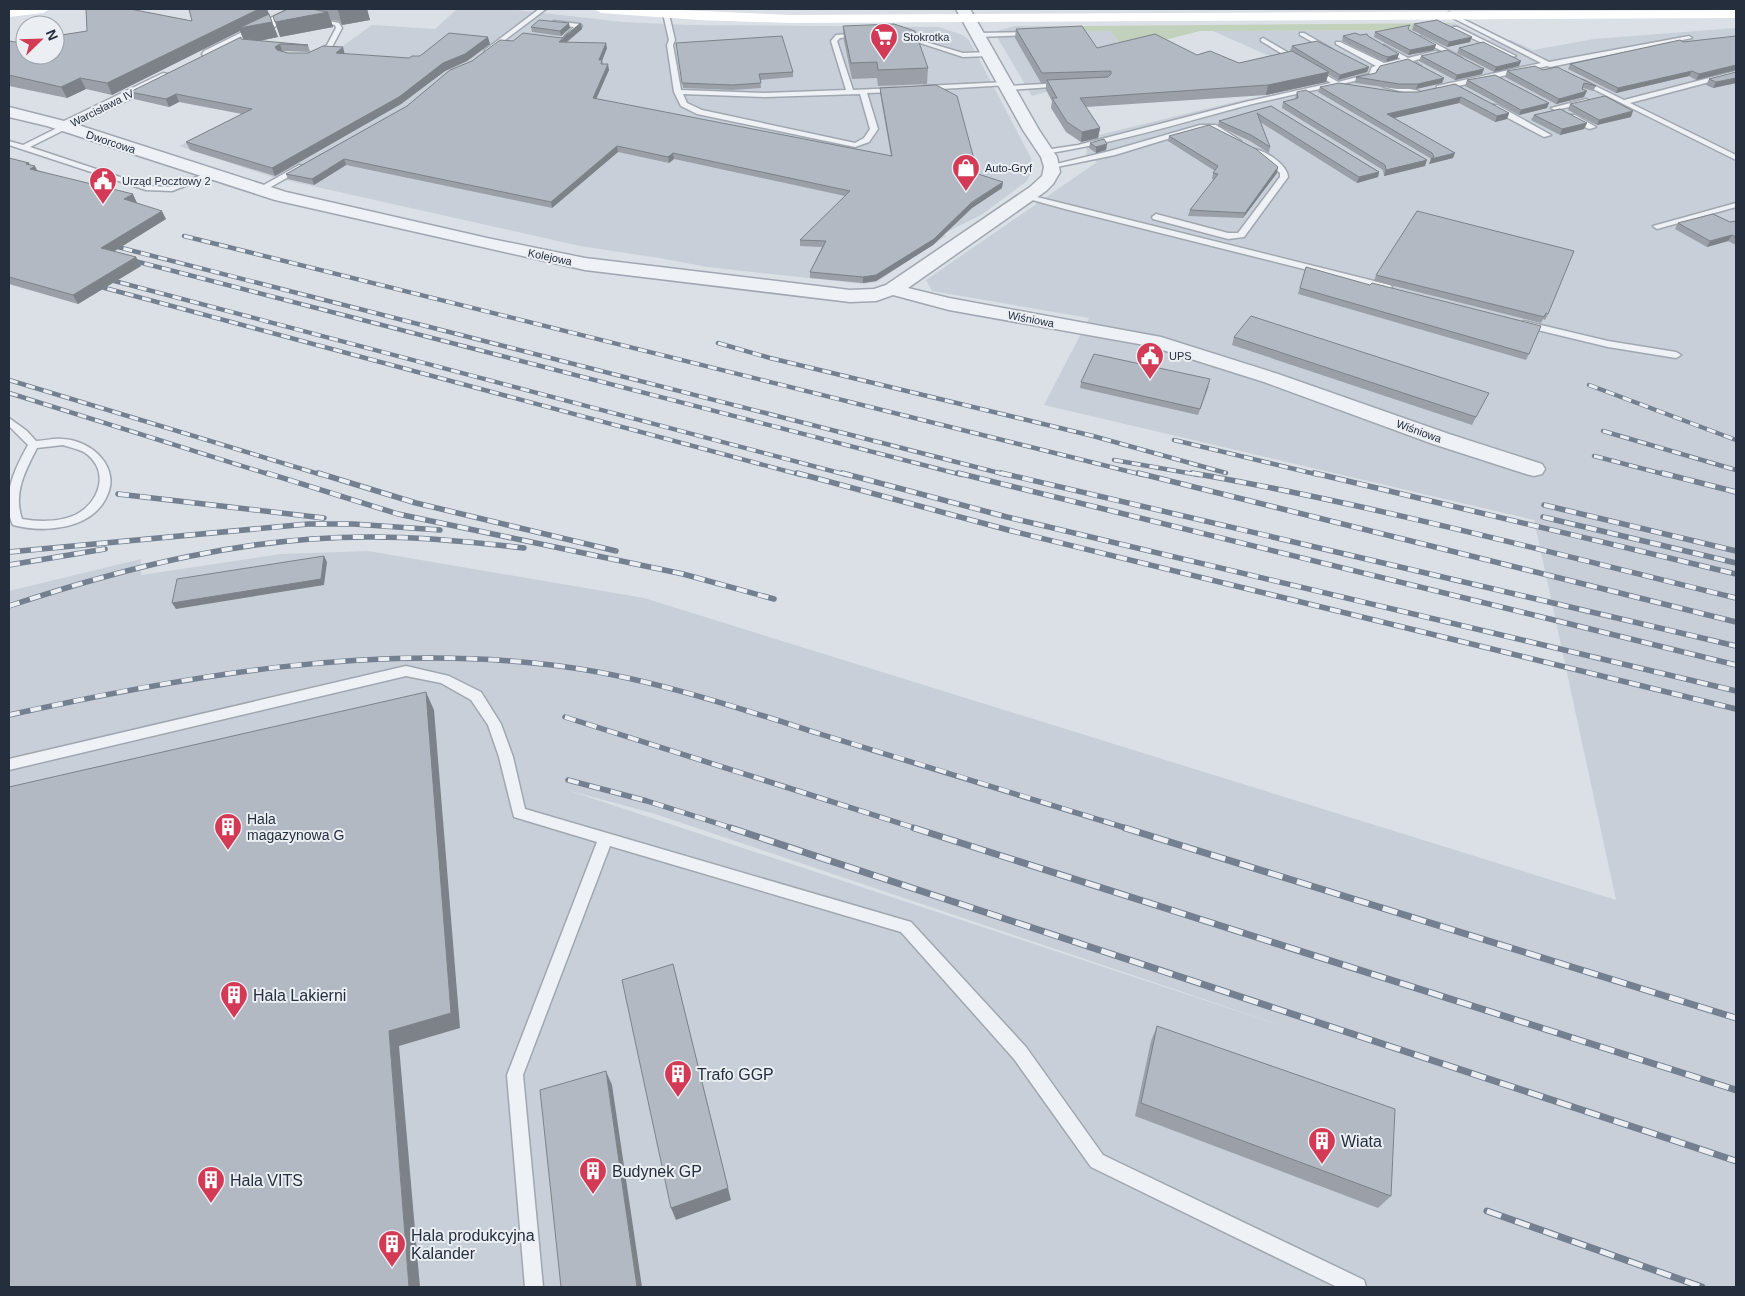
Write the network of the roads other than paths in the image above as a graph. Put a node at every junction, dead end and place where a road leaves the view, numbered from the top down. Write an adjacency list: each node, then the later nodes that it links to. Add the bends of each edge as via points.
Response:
1 (37, 9): 9 (street)
2 (299, 9): 12 (street)
3 (543, 9): 13 (lane)
4 (601, 9): 10 (street)
5 (1591, 10): 6 (street); 8 (street)
6 (1736, 12): 8 (street)
7 (966, 13): 10 (street, via 789,19); 11 (street); 24 (street)
8 (1553, 13): 11 (street)
9 (9, 14)
10 (666, 14): 72 (lane)
11 (1449, 14): 28 (lane)
12 (286, 15): 38 (lane, via 337,24 339,28 330,46); 40 (street)
13 (528, 20): 14 (lane); 17 (lane)
14 (537, 21)
15 (545, 22): 26 (lane, via 579,26)
16 (1455, 28): 31 (lane)
17 (510, 33): 20 (lane); 37 (lane)
18 (1032, 33): 24 (lane)
19 (1411, 33): 34 (lane)
20 (518, 34)
21 (896, 34): 36 (lane, via 963,55)
22 (1302, 34): 35 (lane)
23 (869, 35): 73 (lane, via 835,39)
24 (978, 35): 36 (street)
25 (1689, 38): 44 (lane)
26 (563, 40)
27 (1263, 40): 58 (lane)
28 (1500, 40): 31 (lane); 44 (lane)
29 (1338, 43): 45 (lane)
30 (1376, 43): 41 (lane)
31 (1486, 43): 32 (lane); 39 (lane)
32 (1470, 46)
33 (1462, 48): 34 (lane)
34 (1446, 51): 41 (lane); 42 (lane)
35 (1336, 53)
36 (989, 54): 61 (street)
37 (477, 58)
38 (309, 59)
39 (1518, 59)
40 (198, 60)
41 (1406, 60): 45 (lane); 49 (lane)
42 (1469, 63)
43 (1526, 63): 46 (lane)
44 (1548, 64): 46 (lane); 51 (lane)
45 (1386, 66): 47 (lane)
46 (1534, 67): 53 (lane); 54 (lane)
47 (1371, 70): 58 (lane); 74 (lane, via 1386,86)
48 (173, 72): 87 (street, Warcisława IV)
49 (1429, 72)
50 (1485, 72): 54 (lane)
51 (1563, 72)
52 (1736, 73): 80 (lane)
53 (1550, 75)
54 (1493, 76): 57 (lane); 60 (lane)
55 (1571, 76): 76 (lane)
56 (1445, 81): 60 (lane)
57 (1502, 81)
58 (1337, 84): 63 (lane); 67 (lane)
59 (1070, 85): 61 (lane)
60 (1453, 85): 66 (lane); 68 (lane)
61 (1007, 86): 65 (lane); 95 (street)
62 (1574, 86): 77 (lane)
63 (1361, 88)
64 (903, 89): 69 (lane)
65 (913, 89)
66 (1434, 89)
67 (1305, 90): 75 (lane); 78 (lane)
68 (1461, 90)
69 (863, 91): 72 (lane, via 874,129 864,142 855,145 700,112 684,104); 73 (lane)
70 (1378, 91): 74 (lane)
71 (1425, 91): 74 (lane)
72 (678, 92): 73 (lane, via 765,95)
73 (850, 92)
74 (1416, 93)
75 (1313, 95)
76 (1610, 95): 77 (lane); 80 (lane)
77 (1598, 98): 83 (lane)
78 (1261, 100): 82 (lane); 95 (lane, via 1078,147)
79 (1485, 102): 86 (lane)
80 (1624, 102): 94 (lane)
81 (1546, 104): 83 (lane)
82 (1269, 105)
83 (1554, 110): 88 (lane)
84 (9, 112): 87 (street, Dworcowa)
85 (1534, 115): 86 (lane)
86 (1518, 119): 89 (lane)
87 (65, 126): 92 (lane); 97 (street, Dworcowa)
88 (1592, 127)
89 (1547, 135)
90 (9, 143): 92 (lane)
91 (1241, 143): 95 (lane, via 1217,129 1203,126 1112,153)
92 (24, 148): 97 (lane, via 146,188 172,189)
93 (1249, 148): 101 (lane, via 1274,162 1284,172 1284,177 1241,235 1228,236)
94 (1736, 158)
95 (1048, 159): 99 (street, via 1049,178)
96 (309, 163): 98 (lane)
97 (212, 174): 98 (street, Kolejowa)
98 (259, 190): 103 (street, Kolejowa, via 585,264 850,296 876,295)
99 (1028, 196): 103 (street); 104 (lane)
100 (1736, 205): 102 (lane)
101 (1156, 217)
102 (1657, 226)
103 (893, 289): 109 (street, Wiśniowa, via 949,304 1154,341)
104 (1398, 290)
105 (1511, 320): 106 (lane, via 1600,342)
106 (1676, 355)
107 (10, 424): 108 (lane)
108 (32, 445): 108 (lane, via 13,484 12,511 17,522 32,526 66,522 96,505 104,492 106,479 103,468 92,453 64,442)
109 (1534, 469)
110 (9, 765): 111 (lane, via 406,671 444,679 476,696 494,724 506,758 518,813)
111 (605, 840): 112 (lane, via 515,1075); 113 (lane, via 906,927 1020,1053 1097,1161)
112 (534, 1287)
113 (1357, 1287)

